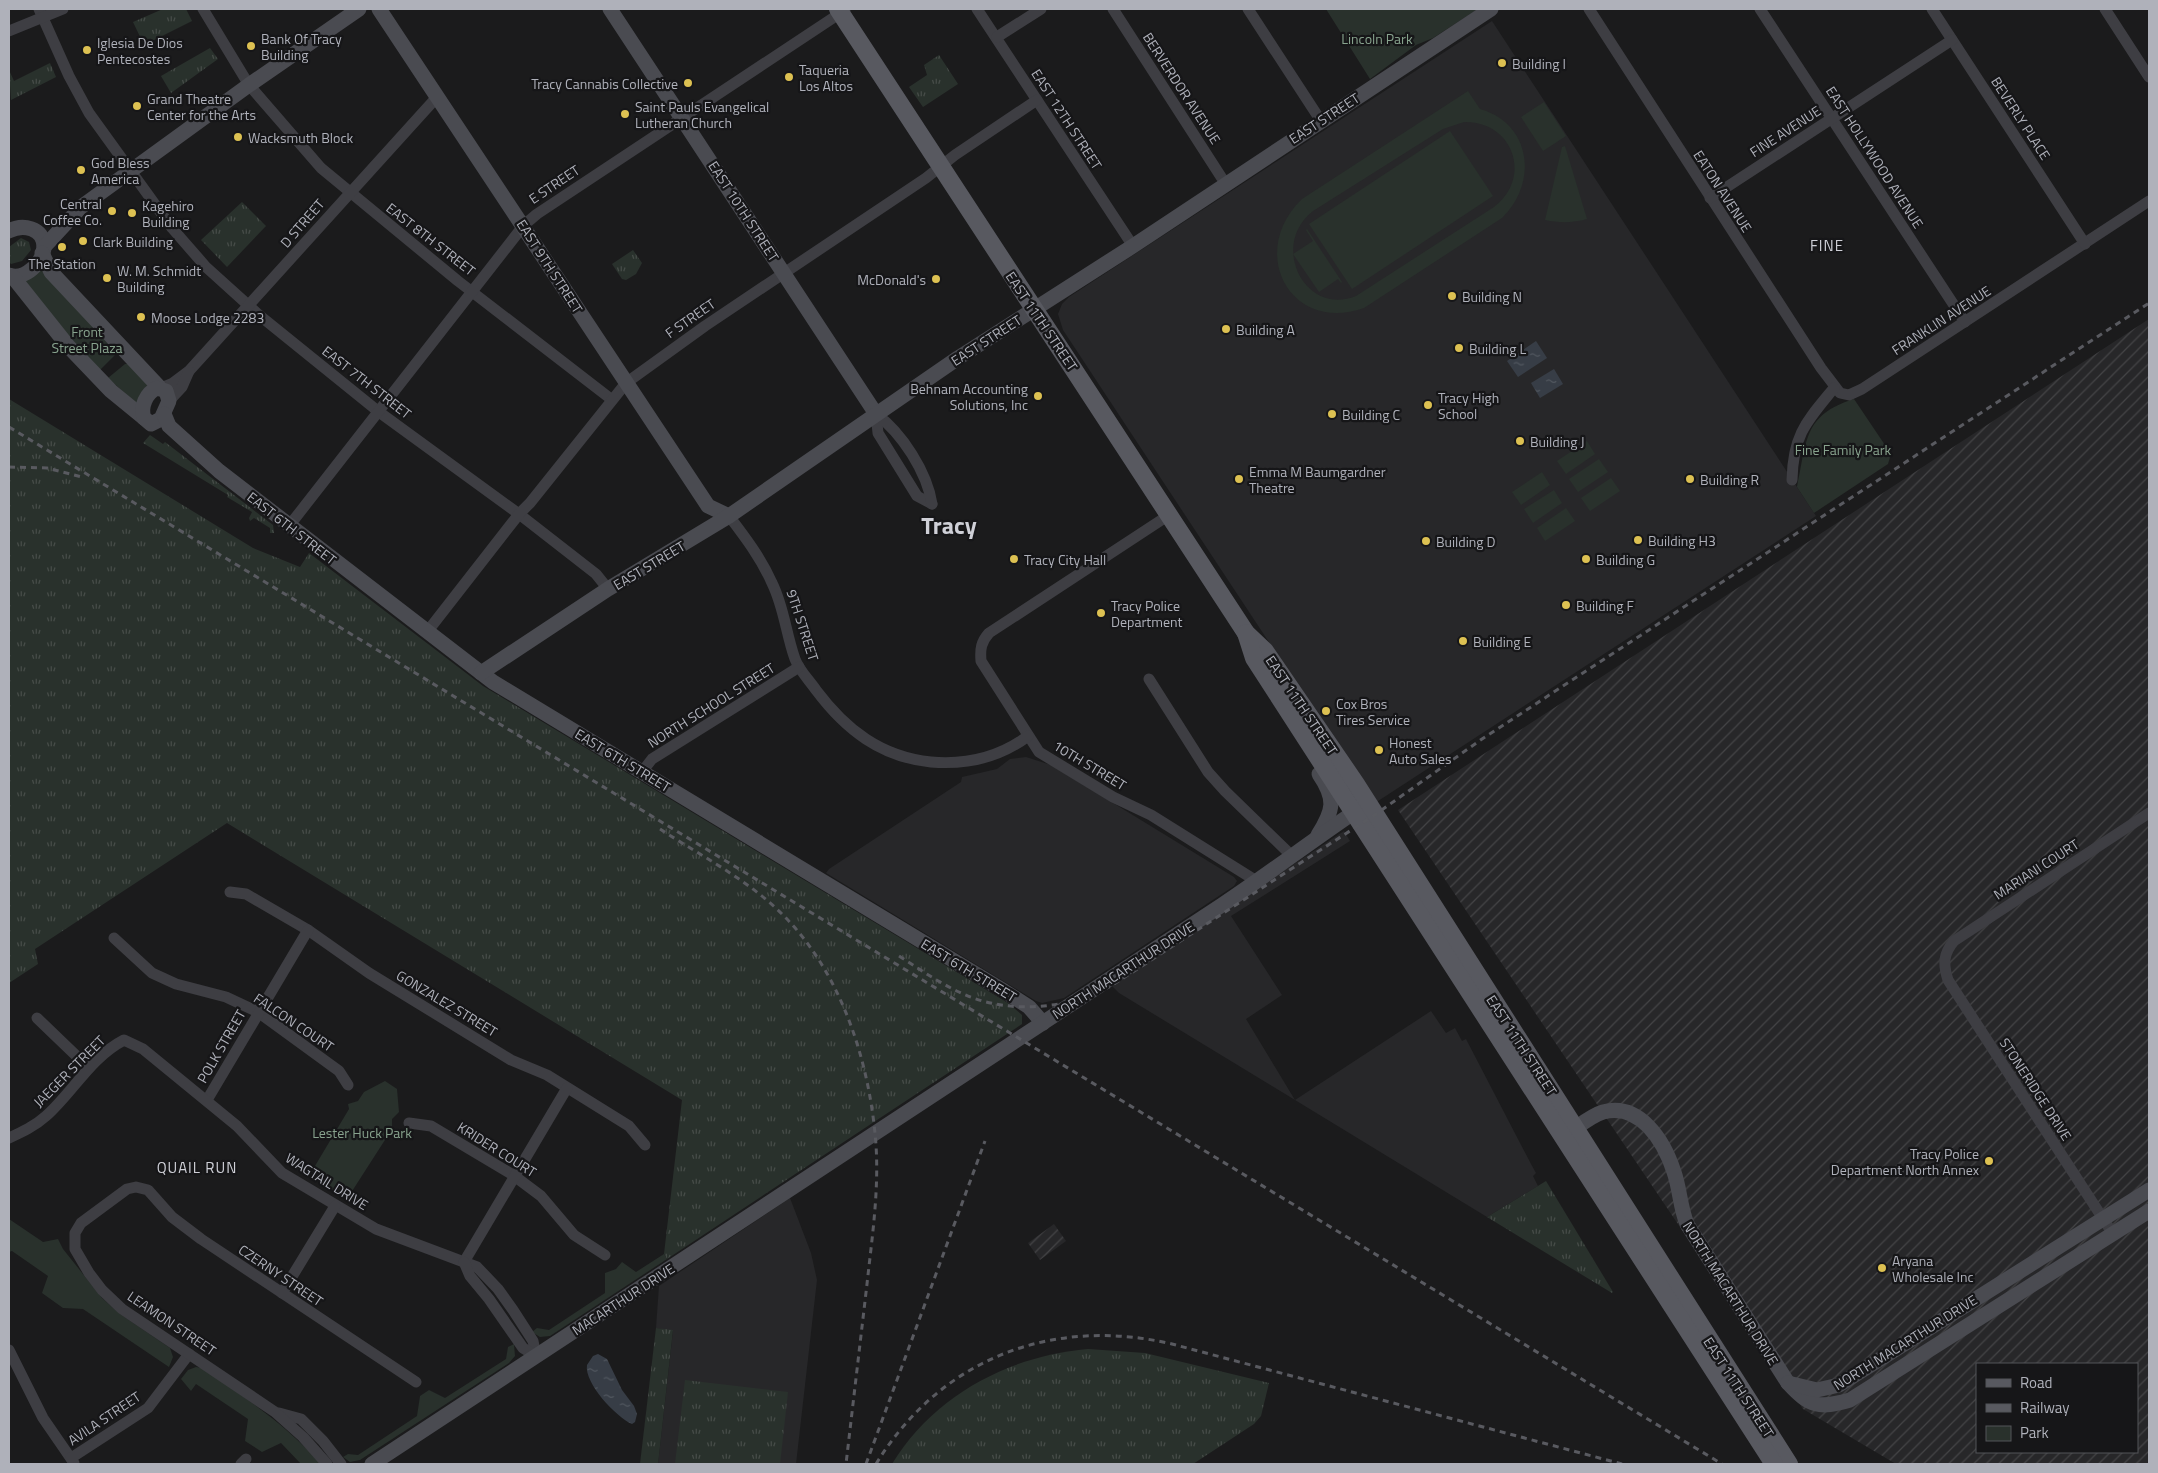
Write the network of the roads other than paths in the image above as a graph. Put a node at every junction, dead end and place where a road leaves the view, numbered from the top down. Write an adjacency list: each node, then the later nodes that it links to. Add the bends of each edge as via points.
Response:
1 (63, 9): 16 (street)
2 (202, 9): 21 (street, EAST 8TH STREET)
3 (359, 9): 21 (street)
4 (379, 9): 22 (street, EAST 9TH STREET)
5 (610, 9): 24 (street, EAST 10TH STREET)
6 (977, 9): 18 (street, EAST 12TH STREET)
7 (1041, 9): 18 (street)
8 (1113, 9): 29 (street, BERVERDOR AVENUE)
9 (1248, 9): 26 (street)
10 (1491, 9): 26 (street, EAST STREET)
11 (1589, 9): 31 (street, EATON AVENUE)
12 (1760, 9): 25 (street, EAST HOLLYWOOD AVENUE)
13 (1932, 9): 19 (street, BEVERLY PLACE)
14 (2105, 9): 20 (street)
15 (841, 10): 24 (street, E STREET); 27 (main road, EAST 11TH STREET)
16 (41, 13): 17 (street); 28 (street, EAST 7TH STREET, via 89,113)
17 (9, 31)
18 (997, 37): 23 (street, EAST 12TH STREET)
19 (1952, 40): 25 (street, FINE AVENUE); 36 (street, BEVERLY PLACE)
20 (2149, 76)
21 (249, 85): 28 (street); 30 (street, EAST 8TH STREET, via 310,157)
22 (438, 97): 30 (street, D STREET); 34 (street, EAST 9TH STREET)
23 (1037, 100): 27 (street, F STREET); 37 (street, EAST 12TH STREET)
24 (683, 117): 34 (street, E STREET); 39 (street, EAST 10TH STREET)
25 (1831, 118): 31 (street, FINE AVENUE); 44 (street, EAST HOLLYWOOD AVENUE)
26 (1321, 120): 29 (street, EAST STREET)
27 (941, 166): 39 (street, F STREET); 43 (main road, EAST 11TH STREET)
28 (130, 172): 33 (street); 42 (street, EAST 7TH STREET, via 206,267)
29 (1225, 183): 37 (street, EAST STREET)
30 (348, 193): 41 (street, EAST 8TH STREET); 42 (street, D STREET)
31 (1710, 198): 46 (street, EATON AVENUE)
32 (2149, 201): 36 (street, FRANKLIN AVENUE)
33 (81, 206): 35 (street, via 50,223); 38 (street)
34 (524, 225): 41 (street, E STREET); 45 (street, EAST 9TH STREET)
35 (17, 228): 38 (street, EAST 6TH STREET, via 42,239)
36 (2085, 244): 44 (street, FRANKLIN AVENUE)
37 (1132, 246): 43 (street, EAST STREET)
38 (43, 250): 40 (street, via 30,271); 47 (street, EAST 6TH STREET, via 52,272)
39 (784, 272): 45 (street, F STREET); 50 (street, EAST 10TH STREET)
40 (11, 276): 51 (street, EAST 6TH STREET, via 68,346)
41 (472, 291): 48 (street, EAST 8TH STREET); 49 (street, E STREET)
42 (249, 305): 47 (street, D STREET, via 189,371 182,387); 49 (street, EAST 7TH STREET)
43 (1034, 309): 50 (street, EAST STREET); 55 (main road, EAST 11TH STREET)
44 (1965, 322): 46 (street, FRANKLIN AVENUE, via 1862,389 1849,395)
45 (626, 383): 48 (street, F STREET); 56 (street, EAST 9TH STREET, via 708,506)
46 (1834, 388): 53 (street, via 1806,421 1800,435)
47 (163, 397): 51 (street, via 156,422); 51 (street, via 151,392 146,398 142,410); 52 (street, EAST 6TH STREET, via 169,426)
48 (611, 399): 54 (street, F STREET)
49 (379, 412): 54 (street, EAST 7TH STREET); 57 (street, E STREET)
50 (876, 414): 50 (street, EAST 10TH STREET, via 878,433 917,496 932,504 930,488 908,450 889,424); 56 (street, EAST STREET)
51 (146, 421): 52 (street, EAST 6TH STREET, via 200,462)
52 (219, 471): 57 (street, EAST 6TH STREET)
53 (1792, 480)
54 (519, 514): 58 (street, EAST 7TH STREET, via 596,574); 59 (street, F STREET)
55 (1169, 515): 60 (main road, EAST 11TH STREET); 65 (street, 10TH STREET, via 1001,624 982,641 981,661)
56 (729, 516): 58 (street, EAST STREET); 61 (street, 9TH STREET, via 772,582 781,602)
57 (289, 526): 59 (street, EAST 6TH STREET)
58 (608, 589): 62 (street, EAST STREET)
59 (427, 632): 62 (street, EAST 6TH STREET)
60 (1246, 633): 64 (main road, EAST 11TH STREET, via 1254,658); 67 (main road, EAST 11TH STREET, via 1266,651)
61 (799, 667): 65 (street, 9TH STREET, via 847,726 888,752 921,761 953,764 984,759 1013,747); 66 (street, NORTH SCHOOL STREET, via 652,759)
62 (481, 673): 66 (street, EAST 6TH STREET)
63 (1149, 679): 71 (street, via 1208,772)
64 (1287, 708): 68 (main road, EAST 11TH STREET); 70 (street, via 1295,735 1330,794 1331,808)
65 (1028, 736): 72 (street, 10TH STREET, via 1039,752 1050,760 1151,815)
66 (642, 772): 79 (street, EAST 6TH STREET, via 1029,1006)
67 (1369, 803): 68 (street, NORTH MACARTHUR DRIVE); 87 (main road, EAST 11TH STREET)
68 (1353, 813): 70 (street, NORTH MACARTHUR DRIVE); 87 (main road, EAST 11TH STREET)
69 (2149, 813): 76 (street, MARIANI COURT, via 1954,941)
70 (1316, 837): 71 (street, NORTH MACARTHUR DRIVE)
71 (1292, 856): 72 (street, NORTH MACARTHUR DRIVE)
72 (1258, 882): 79 (street, NORTH MACARTHUR DRIVE)
73 (230, 892): 74 (street, GONZALEZ STREET, via 246,894)
74 (308, 930): 77 (street, POLK STREET); 83 (street, GONZALEZ STREET, via 369,973 511,1060 547,1075)
75 (114, 938): 77 (street, FALCON COURT, via 152,973 176,984 226,997)
76 (1944, 956): 95 (street, STONERIDGE DRIVE, via 1948,980)
77 (258, 1012): 82 (street, FALCON COURT, via 340,1071); 84 (street, POLK STREET)
78 (37, 1018): 81 (street)
79 (1043, 1023): 86 (street, NORTH MACARTHUR DRIVE)
80 (124, 1040): 81 (street, JAEGER STREET, via 110,1047); 84 (street, WAGTAIL DRIVE, via 143,1049)
81 (89, 1068): 88 (street, JAEGER STREET, via 46,1116)
82 (348, 1085)
83 (567, 1088): 89 (street, GONZALEZ STREET, via 630,1126); 90 (street)
84 (207, 1100): 93 (street, WAGTAIL DRIVE, via 238,1126 282,1173)
85 (409, 1124): 90 (street, KRIDER COURT, via 431,1126)
86 (875, 1133): 102 (street, MACARTHUR DRIVE)
87 (1569, 1133): 104 (street, NORTH MACARTHUR DRIVE, via 1601,1113 1615,1110 1639,1117 1648,1127 1675,1173 1687,1224); 110 (main road, EAST 11TH STREET); 111 (main road, EAST 11TH STREET)
88 (9, 1138)
89 (645, 1145)
90 (513, 1175): 97 (street, KRIDER COURT, via 542,1196 574,1235); 98 (street)
91 (136, 1187): 99 (street, CZERNY STREET, via 148,1190 172,1217); 101 (street, LEAMON STREET, via 127,1189 81,1223 73,1239 75,1249 102,1290 138,1320)
92 (2149, 1190): 95 (street, NORTH MACARTHUR DRIVE)
93 (335, 1206): 98 (street, WAGTAIL DRIVE, via 376,1229); 99 (street)
94 (2149, 1211): 96 (street, NORTH MACARTHUR DRIVE)
95 (2102, 1218): 96 (street, STONERIDGE DRIVE); 104 (street, NORTH MACARTHUR DRIVE, via 1839,1385 1817,1390)
96 (2113, 1234): 104 (street, NORTH MACARTHUR DRIVE, via 1850,1400 1830,1406 1814,1405 1801,1398)
97 (605, 1255)
98 (464, 1262): 102 (street, via 470,1276 523,1348)
99 (282, 1293): 103 (street, CZERNY STREET)
100 (9, 1350): 106 (street, via 43,1418)
101 (189, 1354): 105 (street, LEAMON STREET); 106 (street, AVILA STREET, via 148,1408)
102 (536, 1356): 109 (street, MACARTHUR DRIVE)
103 (416, 1382)
104 (1788, 1383)
105 (275, 1412): 107 (street, LEAMON STREET); 108 (street, LEAMON STREET, via 301,1419 324,1441)
106 (73, 1461)
107 (327, 1464)
108 (341, 1464)
109 (372, 1464)
110 (1774, 1464)
111 (1789, 1464)

